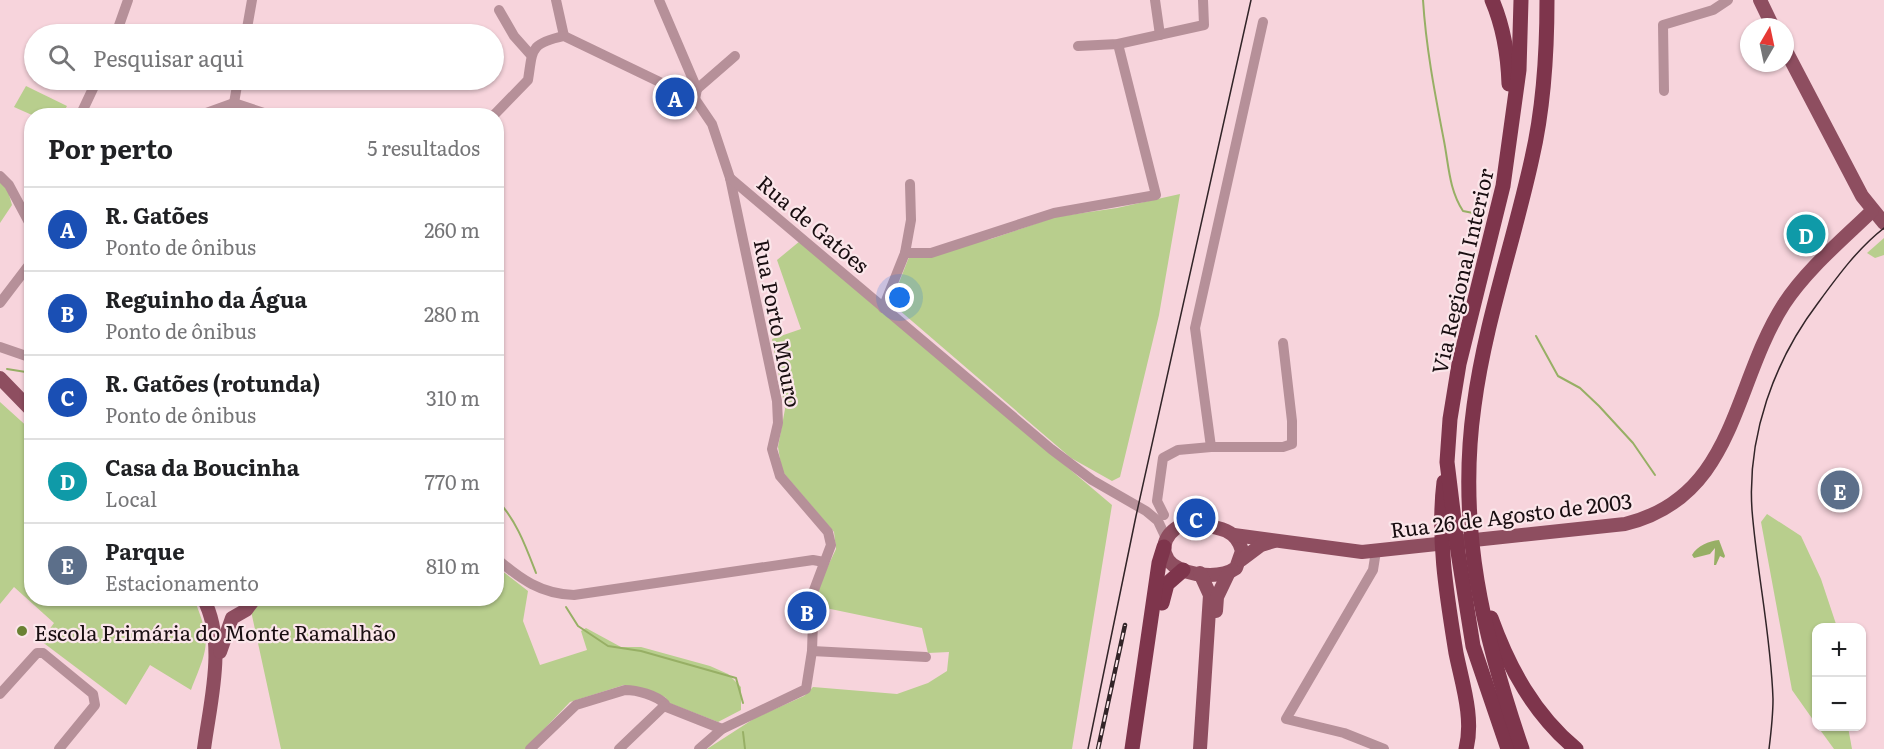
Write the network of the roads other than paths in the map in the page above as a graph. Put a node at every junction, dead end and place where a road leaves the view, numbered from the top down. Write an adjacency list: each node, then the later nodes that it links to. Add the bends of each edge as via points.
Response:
1 (128, 0): 15 (street)
2 (252, 0): 16 (street)
3 (556, 0): 18 (street)
4 (659, 0): 27 (street, Rua de Gatões)
5 (1155, 0): 17 (street)
6 (1203, 0): 17 (street, via 1204,25)
7 (1492, 0): 33 (highway, via 1508,54)
8 (1521, 0): 33 (highway, Via Regional Interior, via 1521,45)
9 (1547, 0): 52 (highway, Via Regional Interior, via 1542,102 1533,157 1481,362)
10 (1728, 0): 26 (street, via 1713,10 1664,25)
11 (1760, 0): 13 (main road)
12 (499, 10): 21 (street)
13 (1769, 18)
14 (1263, 22): 48 (street, via 1196,328)
15 (120, 24)
16 (248, 24)
17 (1160, 35): 19 (street)
18 (564, 36): 21 (street, via 538,45); 27 (street)
19 (1118, 44): 20 (street); 39 (street, via 1156,195 1054,213 931,253)
20 (1078, 46)
21 (530, 54): 32 (street, via 528,80)
22 (735, 57): 27 (street)
23 (1794, 66): 38 (main road)
24 (92, 90): 29 (street)
25 (236, 90): 28 (street)
26 (1664, 91)
27 (696, 94): 35 (street, Rua de Gatões, via 712,124)
28 (234, 103): 30 (street); 31 (street)
29 (84, 108)
30 (220, 108)
31 (249, 108)
32 (501, 108)
33 (1513, 117): 52 (highway, Via Regional Interior, via 1498,211 1459,364 1450,419 1441,505)
34 (0, 176): 37 (street)
35 (730, 178): 42 (street, Rua de Gatões); 59 (street, Rua Porto Mouro, via 777,401 778,423 772,449 780,476 828,532 831,545)
36 (910, 184): 39 (street, via 911,220)
37 (24, 213)
38 (1879, 219): 56 (main road, Rua 26 de Agosto de 2003, via 1813,270 1783,305 1715,456 1692,489 1667,509 1625,524)
39 (905, 253): 42 (street)
40 (24, 272): 41 (street)
41 (0, 303)
42 (883, 308): 49 (street, Rua de Gatões, via 1051,449)
43 (1283, 343): 48 (street, via 1293,421 1292,444)
44 (0, 347): 45 (street)
45 (24, 355)
46 (0, 378): 47 (main road)
47 (24, 403)
48 (1210, 447): 50 (street, via 1178,450 1163,458 1157,501)
49 (1146, 511): 50 (street, Rua de Gatões); 55 (street, Rua de Gatões, via 1158,521)
50 (1164, 515): 51 (street, Rua de Gatões)
51 (1188, 523): 53 (main road); 55 (main road, via 1171,530)
52 (1456, 534): 57 (highway, Via Regional Interior); 57 (highway)
53 (1234, 535): 54 (main road, Rua 26 de Agosto de 2003); 58 (main road, via 1242,551)
54 (1279, 539): 56 (main road, Rua 26 de Agosto de 2003, via 1342,551); 58 (main road, via 1261,545)
55 (1165, 543): 61 (main road, via 1172,564); 79 (highway)
56 (1376, 551): 83 (street, via 1373,570 1286,718 1344,733)
57 (1458, 552): 84 (highway, via 1449,611 1466,706); 85 (highway, via 1473,646); 86 (highway, via 1477,593 1488,644); 87 (highway, via 1505,657 1529,698 1559,735)
58 (1240, 560): 63 (main road)
59 (824, 562): 60 (street, via 813,560 574,595 534,586); 68 (street, Rua Porto Mouro, via 814,590)
60 (504, 565)
61 (1183, 570): 62 (main road); 80 (highway, via 1167,584 1163,594)
62 (1200, 573): 63 (main road); 81 (main road, via 1210,595)
63 (1228, 574): 82 (main road, via 1217,597)
64 (207, 606): 70 (main road, via 215,630)
65 (211, 606): 67 (main road, via 222,615)
66 (249, 606): 67 (main road)
67 (238, 614): 70 (main road, via 226,630)
68 (812, 651): 69 (street); 73 (street, Rua Porto Mouro, via 806,689)
69 (926, 657)
70 (213, 680): 75 (main road)
71 (0, 693): 74 (street, via 37,653 93,694 95,705)
72 (664, 706): 73 (street); 76 (street, via 659,699 634,690 616,692 576,705); 77 (street)
73 (722, 729): 78 (street, Rua Porto Mouro)
74 (59, 749)
75 (204, 749)
76 (530, 749)
77 (619, 749)
78 (699, 749)
79 (1132, 749)
80 (1141, 749)
81 (1200, 749)
82 (1207, 749)
83 (1383, 749)
84 (1466, 749)
85 (1508, 749)
86 (1522, 749)
87 (1576, 749)

